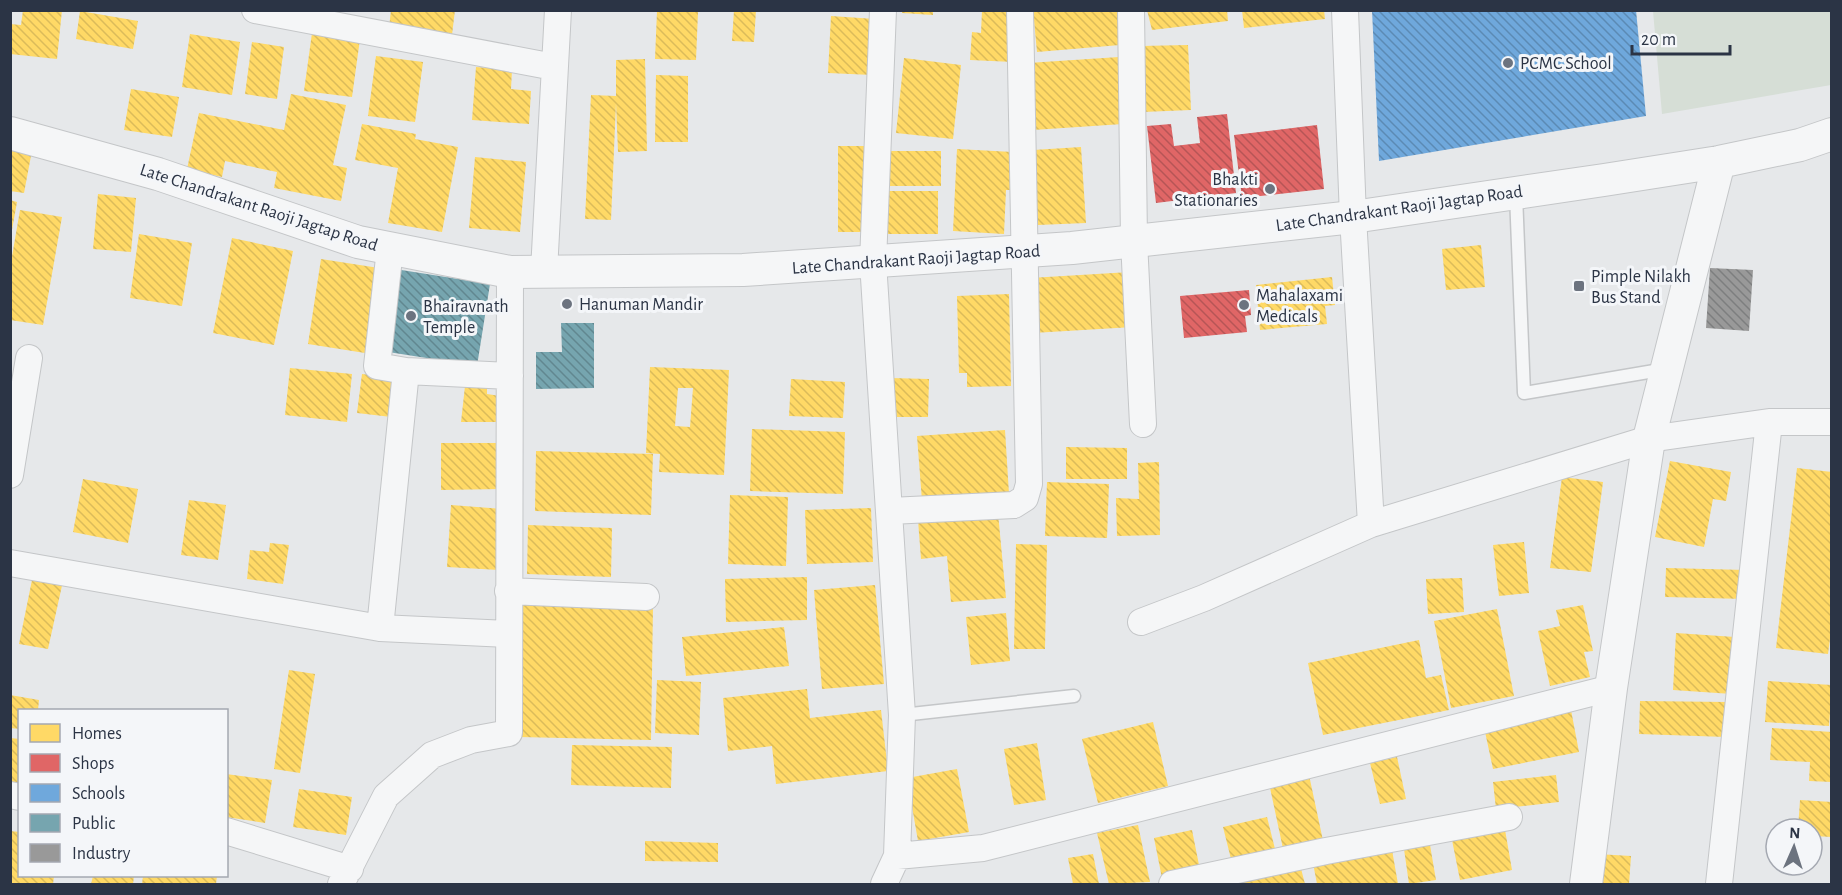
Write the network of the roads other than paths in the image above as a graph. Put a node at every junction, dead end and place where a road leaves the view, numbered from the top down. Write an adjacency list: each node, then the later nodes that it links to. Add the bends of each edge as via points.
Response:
1 (255, 10): 7 (street)
2 (558, 10): 7 (street)
3 (883, 10): 16 (street)
4 (1020, 10): 15 (street)
5 (1131, 10): 13 (street)
6 (1345, 10): 12 (street)
7 (554, 68): 17 (street)
8 (10, 133): 14 (street, Late Chandrakant Raoji Jagtap Road, via 158,174 358,242)
9 (1832, 134): 10 (street, Late Chandrakant Raoji Jagtap Road)
10 (1719, 162): 11 (street, Late Chandrakant Raoji Jagtap Road); 20 (street)
11 (1516, 193): 12 (street, Late Chandrakant Raoji Jagtap Road); 20 (lane, via 1524,393)
12 (1353, 217): 13 (street, Late Chandrakant Raoji Jagtap Road); 29 (street)
13 (1134, 241): 15 (street, Late Chandrakant Raoji Jagtap Road); 25 (street)
14 (390, 249): 18 (street, Late Chandrakant Raoji Jagtap Road); 21 (street, via 377,366)
15 (1024, 252): 16 (street, Late Chandrakant Raoji Jagtap Road); 28 (street, via 1029,484 1025,498 1014,505)
16 (873, 261): 17 (street, Late Chandrakant Raoji Jagtap Road, via 743,270); 28 (street)
17 (543, 271): 18 (street, Late Chandrakant Raoji Jagtap Road)
18 (510, 272): 22 (street)
19 (29, 358): 27 (street)
20 (1667, 369): 26 (street)
21 (406, 371): 22 (street); 34 (street)
22 (510, 376): 31 (street)
23 (1769, 422): 24 (street); 26 (street); 46 (street)
24 (1832, 422)
25 (1143, 424)
26 (1649, 439): 29 (street); 36 (street)
27 (10, 475)
28 (890, 512): 38 (street)
29 (1371, 524): 33 (street)
30 (10, 563): 34 (street)
31 (508, 591): 32 (street); 35 (street)
32 (646, 597)
33 (1141, 622)
34 (380, 628): 35 (street)
35 (508, 634): 42 (street, via 509,734 471,740 432,755 387,796)
36 (1611, 688): 41 (street, via 982,848); 45 (street)
37 (1074, 696): 38 (lane)
38 (902, 715): 41 (street)
39 (1509, 817): 44 (street)
40 (228, 832): 42 (street)
41 (897, 856): 43 (street)
42 (346, 877)
43 (884, 885)
44 (1173, 885)
45 (1586, 885)
46 (1719, 885)

